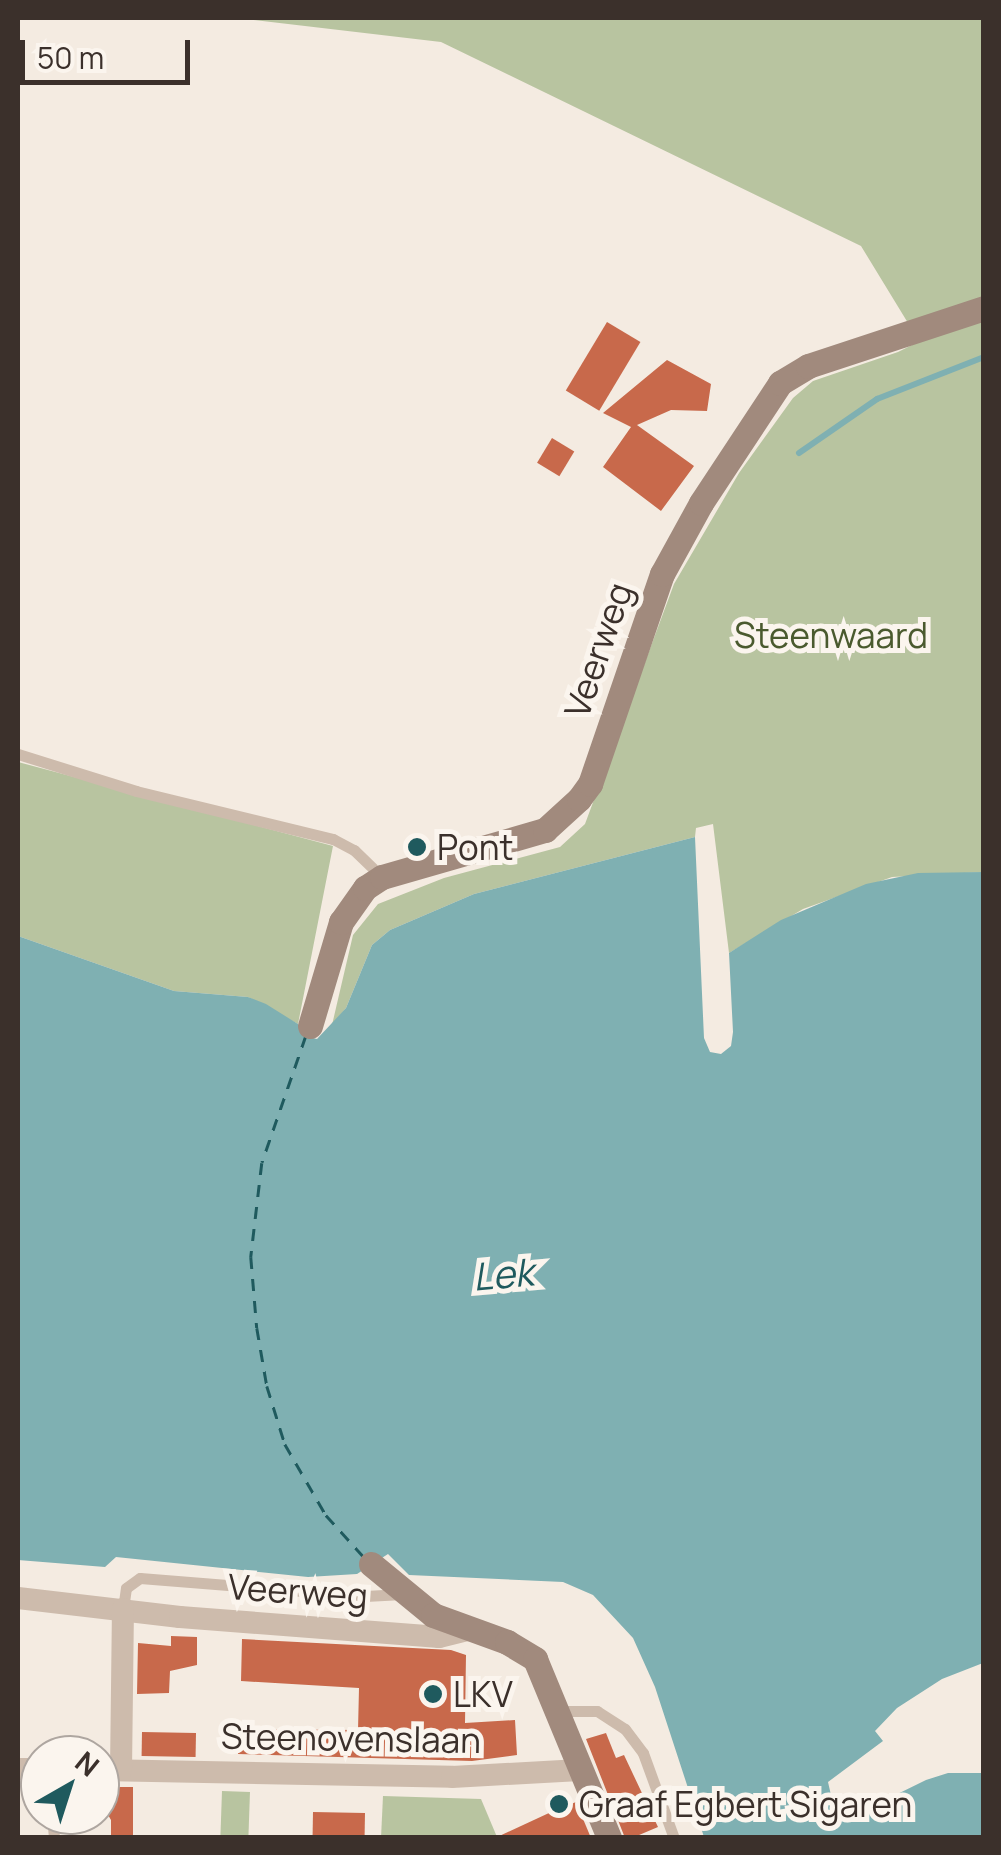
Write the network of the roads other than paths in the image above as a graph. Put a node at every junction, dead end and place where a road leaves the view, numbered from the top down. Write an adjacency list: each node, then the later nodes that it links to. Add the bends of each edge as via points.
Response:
1 (984, 308): 3 (street, Veerweg, via 808,366 780,382 662,574 590,784 579,799 546,830)
2 (18, 754): 3 (lane, via 334,840)
3 (382, 877): 4 (street, Veerweg, via 365,888 341,922)
4 (310, 1026)
5 (371, 1564): 6 (street, Veerweg)
6 (403, 1594): 8 (lane, via 140,1578 126,1588); 9 (street, Veerweg)
7 (18, 1598): 8 (street)
8 (123, 1608): 9 (street, Veerweg, via 439,1636); 11 (street, Steenovenslaan)
9 (468, 1630): 10 (street, Veerweg, via 535,1660)
10 (554, 1710): 13 (street, Veerweg); 15 (lane, via 597,1711 625,1729 642,1752)
11 (113, 1735)
12 (120, 1770): 13 (street, Steenovenslaan, via 452,1777)
13 (580, 1770): 14 (street, Veerweg)
14 (609, 1838)
15 (674, 1838)

